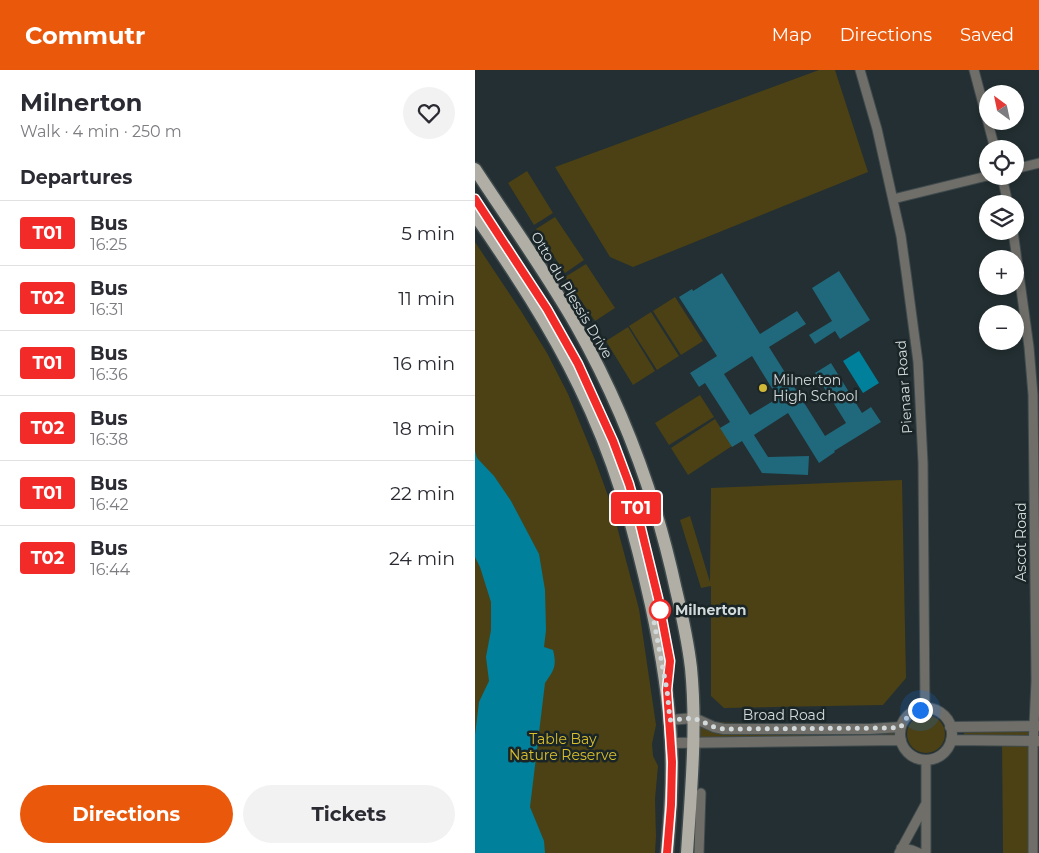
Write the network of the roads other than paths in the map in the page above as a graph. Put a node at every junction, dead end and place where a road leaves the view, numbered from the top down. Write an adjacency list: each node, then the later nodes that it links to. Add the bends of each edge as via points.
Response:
1 (860, 70): 8 (street, Pienaar Road)
2 (974, 70): 3 (street)
3 (993, 140)
4 (1039, 163): 5 (street)
5 (1024, 167)
6 (475, 170): 12 (main road, Otto du Plessis Drive, via 576,326 611,393 632,443 655,507 671,567 691,667)
7 (979, 178): 8 (street)
8 (893, 199): 11 (street, Pienaar Road, via 907,272 918,362 923,463)
9 (475, 215): 13 (main road, via 558,345 608,452 641,560 661,654)
10 (1014, 240): 14 (street, Ascot Road, via 1033,395)
11 (925, 709): 15 (street, via 910,714); 16 (street, via 940,713)
12 (694, 718): 13 (street, Broad Road); 17 (street, Broad Road, via 724,729); 22 (main road, Otto du Plessis Drive)
13 (670, 720): 21 (main road)
14 (1036, 726): 16 (street); 20 (street, Ascot Road)
15 (901, 727): 17 (street, Broad Road); 18 (street)
16 (951, 727): 19 (street)
17 (776, 729): 23 (street)
18 (901, 740): 23 (street, Broad Road); 24 (street, via 909,754)
19 (951, 740): 20 (street); 24 (street, via 947,750)
20 (1036, 741): 33 (street, Ascot Road)
21 (671, 743): 22 (street, Broad Road); 28 (main road)
22 (693, 743): 23 (street, Broad Road); 29 (main road, Otto du Plessis Drive)
23 (775, 743)
24 (926, 760): 26 (street)
25 (701, 793): 30 (street)
26 (926, 804): 27 (street); 32 (street)
27 (900, 851): 31 (street)
28 (667, 853)
29 (687, 853)
30 (699, 853)
31 (919, 853)
32 (926, 853)
33 (1033, 853)

